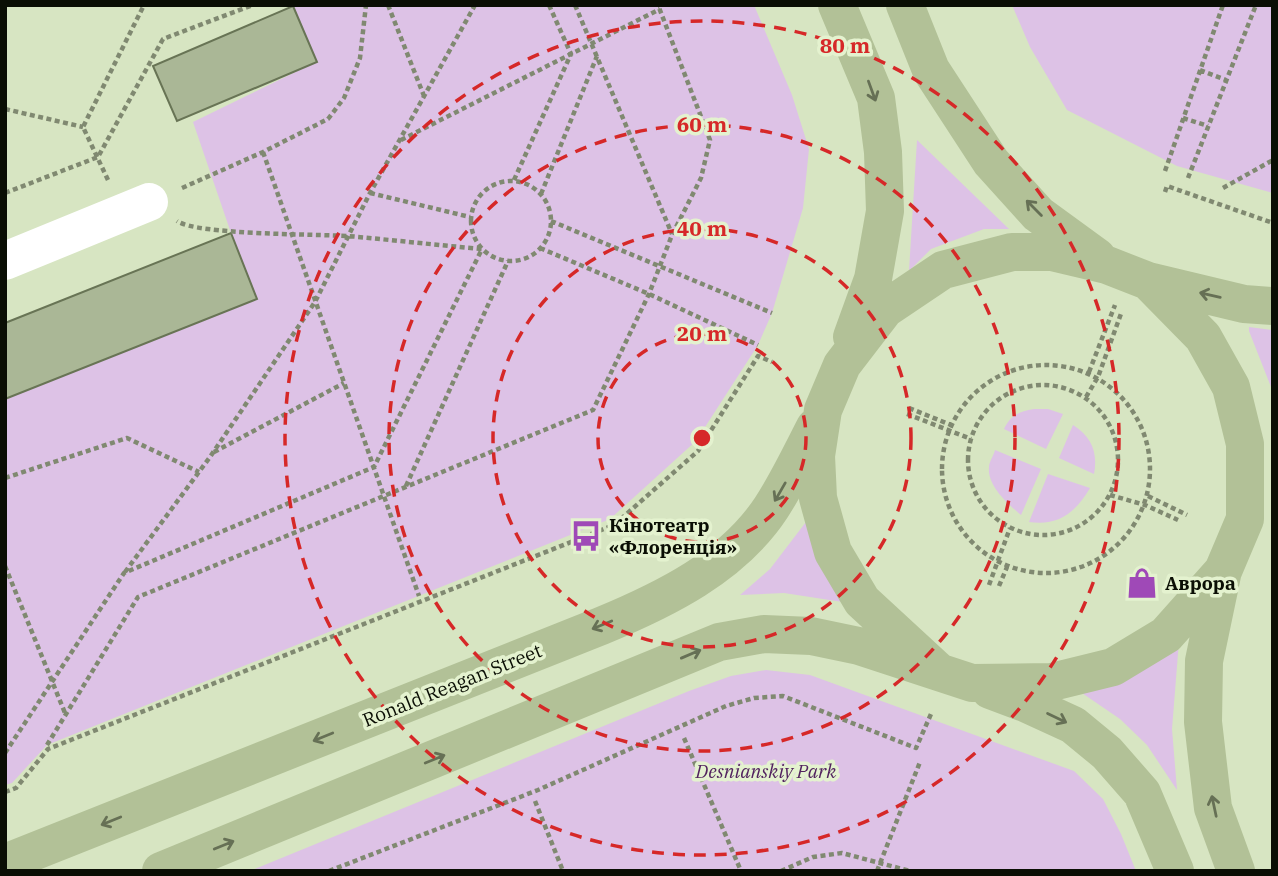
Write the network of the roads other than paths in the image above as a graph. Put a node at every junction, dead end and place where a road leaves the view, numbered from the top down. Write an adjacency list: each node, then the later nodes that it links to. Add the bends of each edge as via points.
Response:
1 (837, 5): 8 (main road, one-way to 8, via 876,98 885,211 873,279)
2 (905, 5): 5 (main road, one-way to 2, via 1038,214 991,162 931,70)
3 (136, 207): 4 (lane)
4 (5, 261)
5 (1107, 265): 6 (main road); 8 (main road, via 1052,253 1012,252 943,270 885,309)
6 (1136, 294): 7 (main road, one-way to 6); 11 (main road, via 1203,337 1231,387 1245,444)
7 (1273, 306)
8 (842, 365): 9 (main road)
9 (824, 410): 13 (main road, via 816,456 818,498 833,552 862,601); 14 (main road, Ronald Reagan Street, one-way to 14, via 770,510 734,552 675,591 601,626)
10 (1273, 478): 11 (main road)
11 (1245, 519): 12 (main road)
12 (1223, 571): 13 (main road, via 1166,635 1113,667 1052,682); 17 (main road, one-way to 12, via 1213,808 1203,722 1205,661)
13 (955, 677): 15 (main road, one-way to 13, via 719,642 764,634 811,636 859,646); 16 (main road, one-way to 16, via 1073,726 1107,753 1142,793)
14 (5, 863)
15 (161, 871)
16 (1175, 871)
17 (1236, 871)

